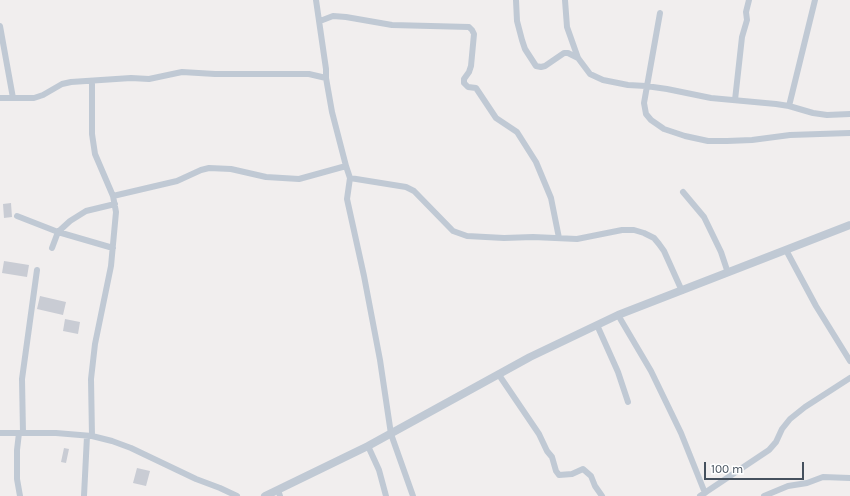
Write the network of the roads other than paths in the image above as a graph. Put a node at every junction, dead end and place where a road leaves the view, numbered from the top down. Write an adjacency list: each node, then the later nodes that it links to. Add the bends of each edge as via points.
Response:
1 (316, 0): 7 (street)
2 (516, 0): 9 (street, via 517,21 522,40 536,66 545,66 564,53)
3 (565, 0): 9 (street, via 567,27)
4 (749, 0): 15 (street)
5 (815, 0): 16 (street)
6 (660, 13): 12 (street)
7 (320, 21): 10 (street); 27 (street, via 333,16 392,25 469,27 474,34 470,72 464,83 468,87 476,88 496,118 517,132 536,162 552,198)
8 (0, 26): 14 (street)
9 (578, 58): 12 (street, via 590,74 603,80)
10 (326, 78): 11 (street, via 309,74 182,72 150,79); 19 (street)
11 (92, 81): 14 (street, via 62,84 34,98); 22 (street, via 92,134 95,154)
12 (646, 86): 15 (street); 18 (street, via 644,109 651,120 664,129 685,136 708,141 727,141)
13 (0, 98): 14 (street)
14 (13, 98)
15 (735, 100): 16 (street)
16 (789, 106): 17 (street, via 827,115)
17 (850, 114)
18 (850, 133)
19 (346, 166): 20 (street); 22 (street, via 299,179 266,177 230,169 209,168 177,181)
20 (350, 178): 27 (street, via 406,187 414,191 453,232 458,234 474,237); 42 (street, via 347,199 380,360)
21 (682, 192): 32 (street, via 704,217 722,252)
22 (114, 196): 23 (street)
23 (115, 204): 26 (street, via 86,211); 29 (street)
24 (17, 216): 26 (street)
25 (850, 225): 30 (street)
26 (58, 232): 28 (street); 29 (street)
27 (559, 238): 33 (street, via 577,238 622,230 644,233 654,238 664,251)
28 (52, 248)
29 (113, 248): 43 (street, via 95,344 91,379)
30 (786, 250): 32 (street); 36 (street)
31 (37, 270): 41 (street, via 22,379)
32 (728, 273): 33 (street)
33 (682, 291): 34 (street)
34 (618, 315): 35 (street); 47 (street, via 651,371 680,433)
35 (597, 325): 37 (street); 39 (street)
36 (850, 361)
37 (499, 375): 42 (street); 54 (street, via 539,434 559,475 572,474 583,469 591,476)
38 (850, 378): 47 (street, via 790,419 769,450)
39 (628, 402)
40 (0, 432): 41 (street)
41 (21, 433): 43 (street); 48 (street, via 17,450)
42 (391, 434): 44 (street); 53 (street)
43 (90, 436): 49 (street); 50 (street, via 131,448)
44 (368, 446): 46 (street); 52 (street, via 379,470)
45 (850, 478): 55 (street, via 824,477 788,486)
46 (279, 493): 51 (street)
47 (703, 494)
48 (20, 496)
49 (84, 496)
50 (237, 496)
51 (265, 496)
52 (386, 496)
53 (413, 496)
54 (602, 496)
55 (764, 496)

